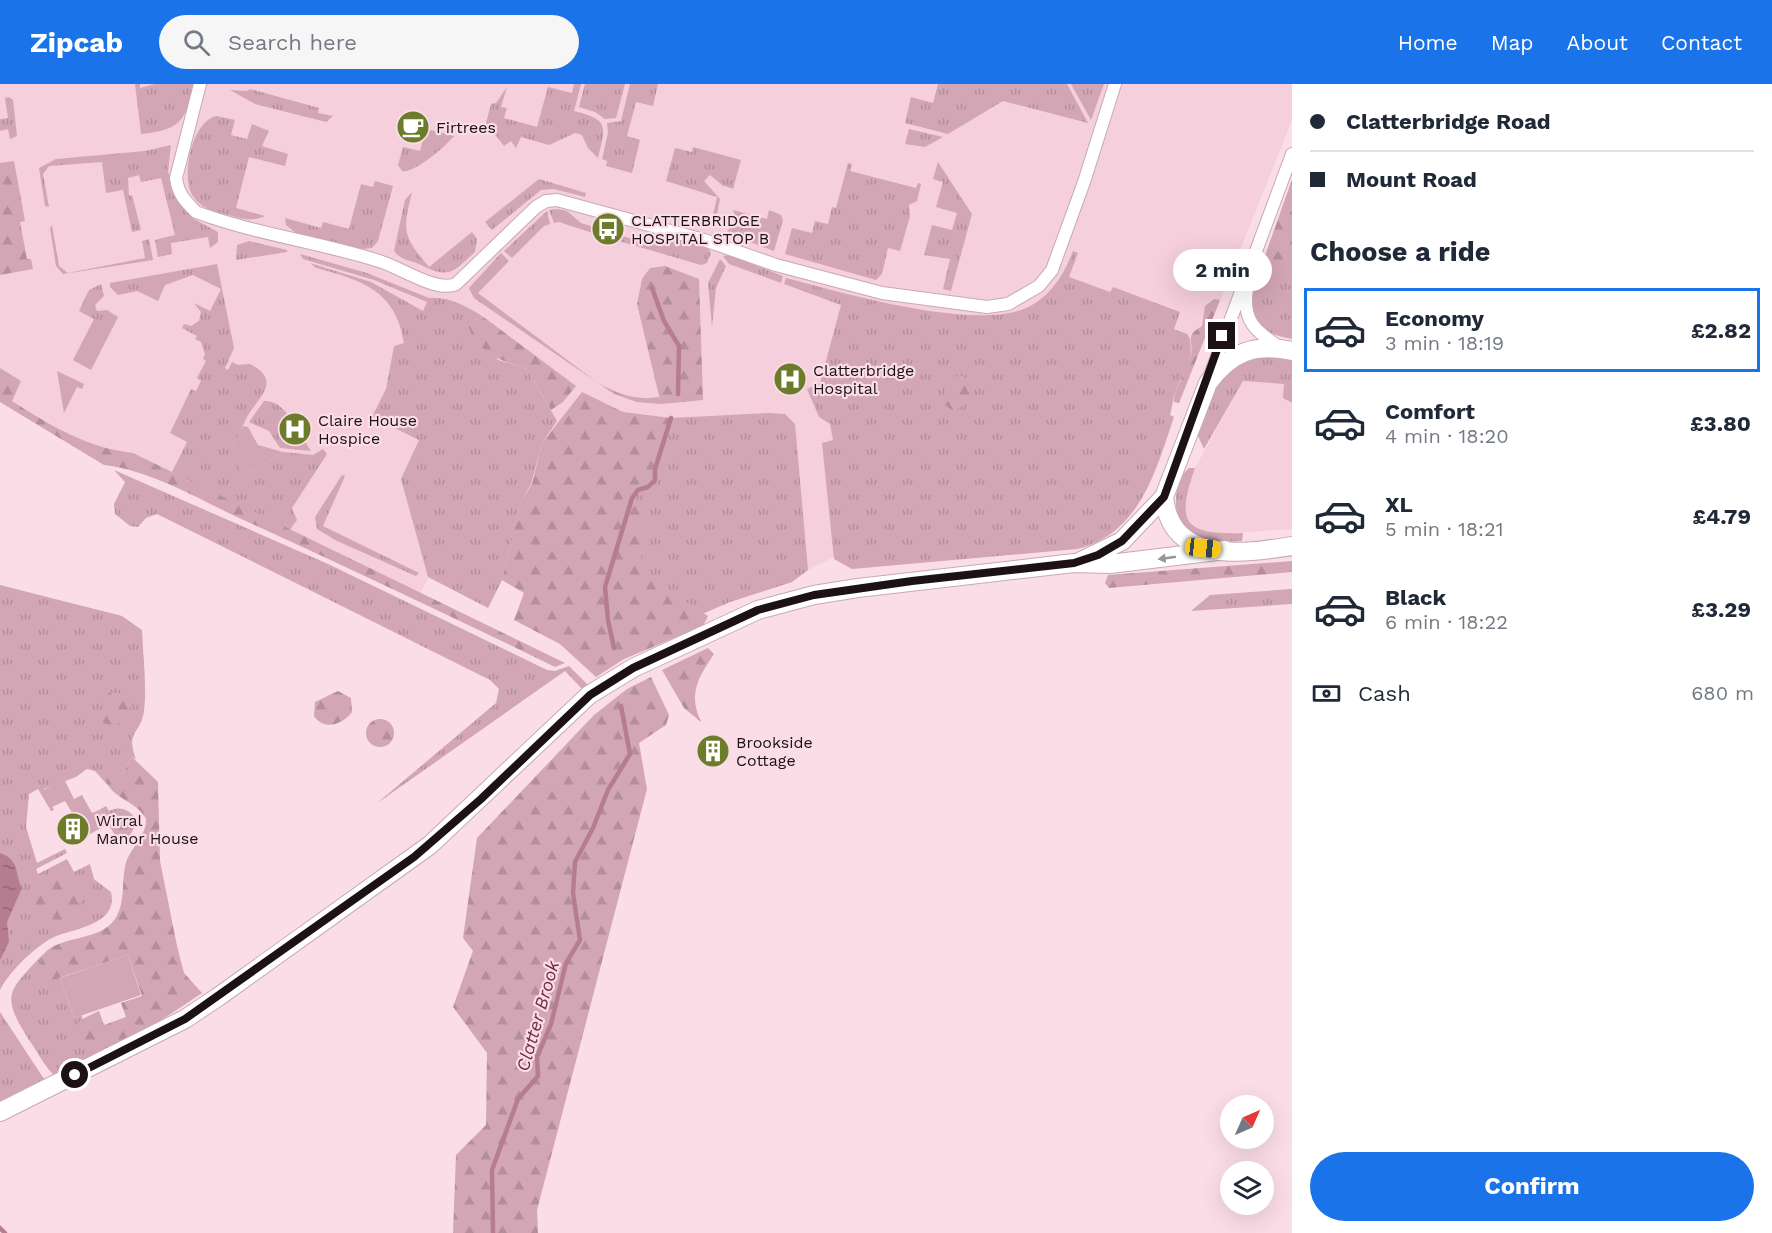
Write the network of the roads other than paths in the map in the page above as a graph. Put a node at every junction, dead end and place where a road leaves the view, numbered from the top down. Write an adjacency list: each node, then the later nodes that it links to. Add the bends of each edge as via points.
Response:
1 (200, 84): 2 (street, via 176,178 184,200 196,212 380,261 439,286 456,284 536,207 557,200 851,286 987,307 1025,296 1052,270)
2 (1114, 84)
3 (1292, 154): 4 (street)
4 (1250, 267): 5 (street, via 1244,304 1249,321 1261,335); 6 (street)
5 (1287, 350): 6 (main road, via 1249,350 1230,359)
6 (1208, 383): 7 (main road)
7 (1164, 497): 9 (main road, via 1166,514 1180,537 1203,548); 10 (main road, via 1122,541)
8 (1292, 546): 9 (main road)
9 (1225, 550): 10 (main road, one-way to 10, via 1110,564)
10 (1074, 563): 11 (main road, via 814,595 758,610 633,668 590,695 430,845 218,997 185,1019)
11 (0, 1112)

